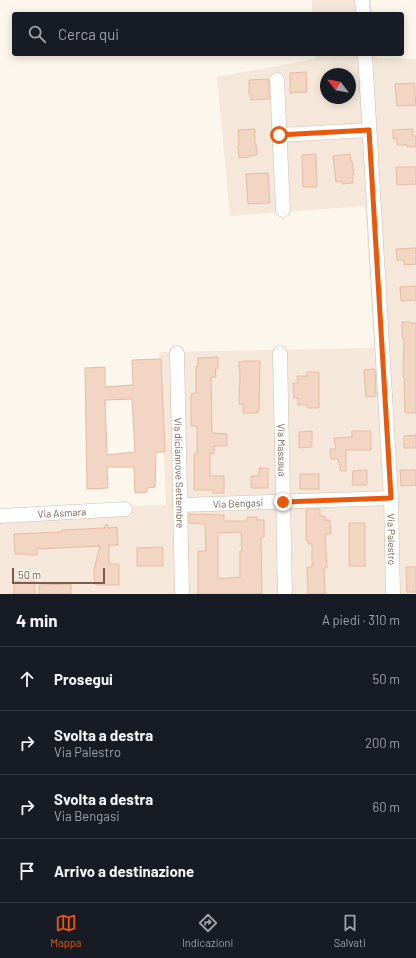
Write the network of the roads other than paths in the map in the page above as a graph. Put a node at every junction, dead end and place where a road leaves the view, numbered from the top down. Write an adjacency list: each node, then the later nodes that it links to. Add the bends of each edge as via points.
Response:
1 (362, 0): 2 (street)
2 (363, 12)
3 (365, 56): 5 (street, Via Palestro)
4 (277, 80): 6 (street)
5 (369, 130): 6 (street); 10 (street, Via Palestro)
6 (279, 135): 7 (street)
7 (283, 210)
8 (177, 353): 12 (street, Via diciannove Settembre)
9 (280, 353): 11 (street, Via Massaua)
10 (391, 498): 11 (street, Via Bengasi); 17 (street, Via Palestro)
11 (283, 502): 12 (street, Via Bengasi); 16 (street, Via Massaua)
12 (180, 506): 15 (street, Via diciannove Settembre)
13 (125, 509): 14 (street, Via Asmara)
14 (0, 516)
15 (182, 594)
16 (285, 594)
17 (393, 594)

